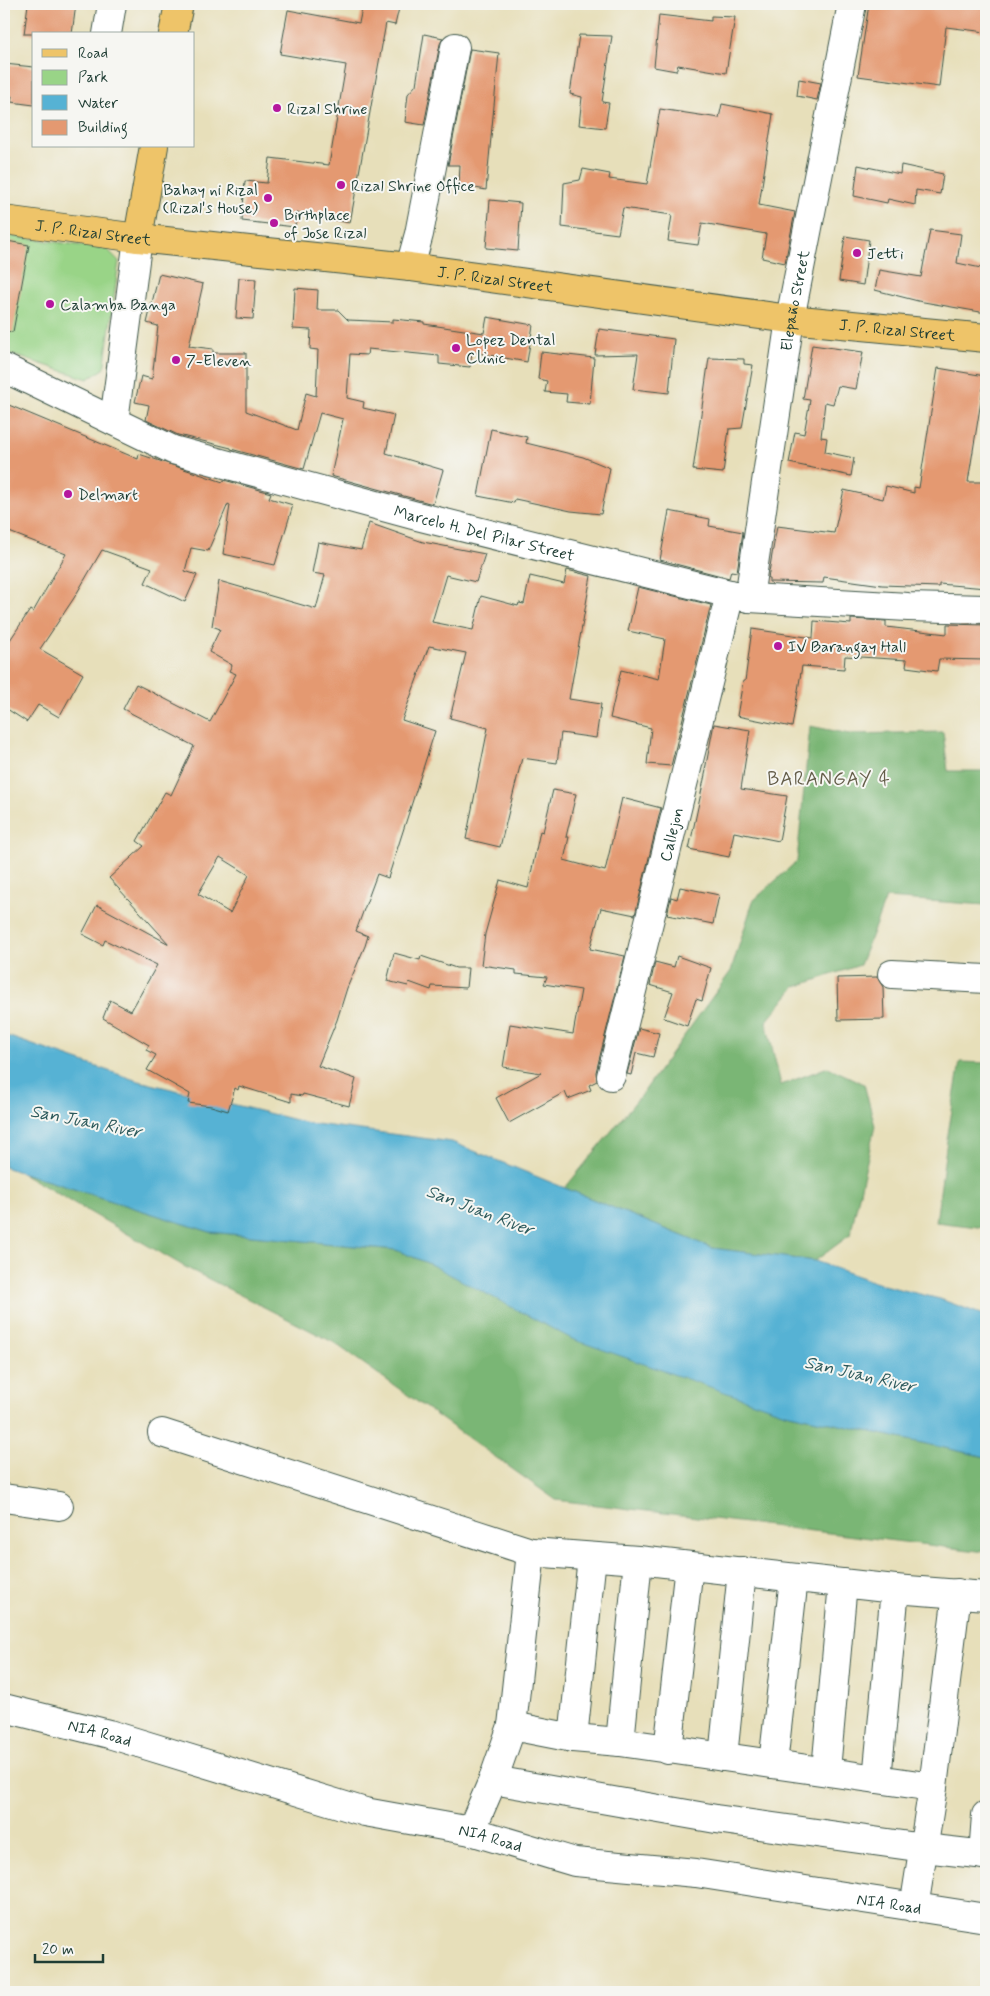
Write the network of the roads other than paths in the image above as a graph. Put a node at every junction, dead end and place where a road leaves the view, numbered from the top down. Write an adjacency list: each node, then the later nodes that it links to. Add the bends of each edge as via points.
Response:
1 (112, 4): 4 (street)
2 (179, 4): 5 (main road)
3 (852, 4): 11 (street, Elepaño Street)
4 (107, 32)
5 (174, 32)
6 (455, 47): 10 (street)
7 (154, 148): 9 (main road)
8 (4, 220): 9 (main road, J. P. Rizal Street)
9 (138, 238): 10 (main road, J. P. Rizal Street); 14 (street)
10 (410, 267): 11 (main road, J. P. Rizal Street)
11 (790, 319): 12 (main road, J. P. Rizal Street); 15 (street, Elepaño Street)
12 (986, 338)
13 (4, 368): 14 (street, Marcelo H. Del Pilar Street)
14 (114, 421): 15 (street, Marcelo H. Del Pilar Street, via 173,450 413,515)
15 (739, 596): 16 (street, Marcelo H. Del Pilar Street); 19 (street, Callejon)
16 (986, 609)
17 (892, 974): 18 (street)
18 (986, 979)
19 (611, 1076)
20 (162, 1433): 23 (street)
21 (4, 1498): 22 (street)
22 (59, 1506)
23 (531, 1552): 24 (street); 34 (street)
24 (592, 1557): 25 (street); 35 (street)
25 (638, 1560): 26 (street); 36 (street)
26 (689, 1566): 27 (street); 37 (street)
27 (742, 1571): 28 (street); 38 (street)
28 (794, 1578): 29 (street); 39 (street)
29 (843, 1583): 30 (street); 40 (street)
30 (894, 1590): 31 (street); 41 (street)
31 (957, 1593): 32 (street); 43 (street)
32 (986, 1596)
33 (4, 1708): 45 (street, NIA Road, via 109,1734 365,1812)
34 (512, 1726): 35 (street); 42 (street)
35 (573, 1738): 36 (street)
36 (620, 1742): 37 (street)
37 (668, 1750): 38 (street)
38 (723, 1757): 39 (street)
39 (773, 1764): 40 (street)
40 (826, 1770): 41 (street)
41 (877, 1779): 43 (street)
42 (493, 1780): 45 (street); 46 (street, via 716,1819)
43 (934, 1787): 46 (street)
44 (986, 1815): 47 (street)
45 (471, 1832): 48 (street, NIA Road, via 575,1862 696,1873)
46 (924, 1848): 47 (street); 48 (street)
47 (984, 1855)
48 (914, 1908): 49 (street, NIA Road)
49 (986, 1918)

